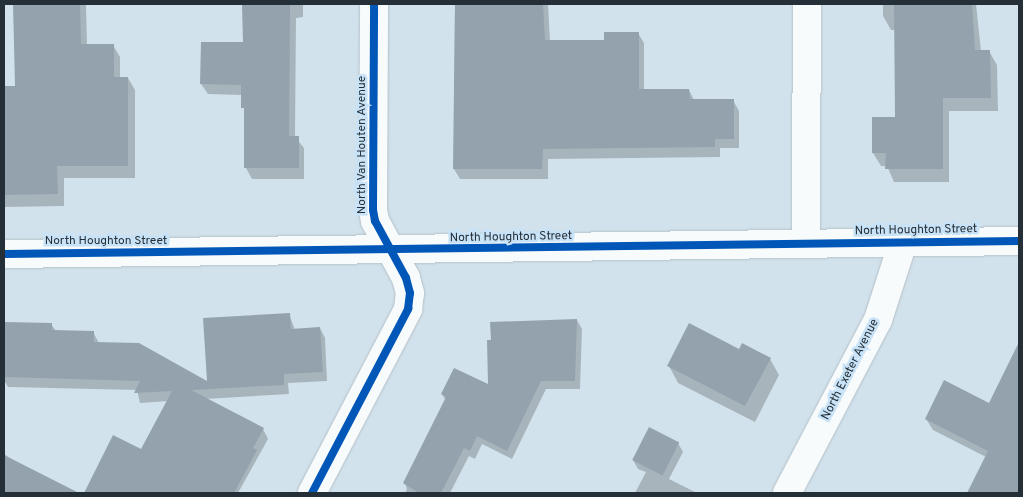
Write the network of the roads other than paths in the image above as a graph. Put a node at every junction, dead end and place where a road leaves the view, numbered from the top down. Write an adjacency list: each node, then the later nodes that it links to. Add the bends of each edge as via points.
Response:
1 (374, 4): 6 (street, North Van Houten Avenue, via 373,210)
2 (807, 4): 5 (street)
3 (1019, 241): 4 (street, North Houghton Street)
4 (902, 242): 5 (street, North Houghton Street); 9 (street, North Exeter Avenue, via 878,320)
5 (806, 243): 6 (street, North Houghton Street)
6 (390, 251): 7 (street, North Houghton Street); 8 (street, North Van Houten Avenue, via 406,278 410,293 408,310)
7 (4, 254)
8 (312, 493)
9 (787, 493)

